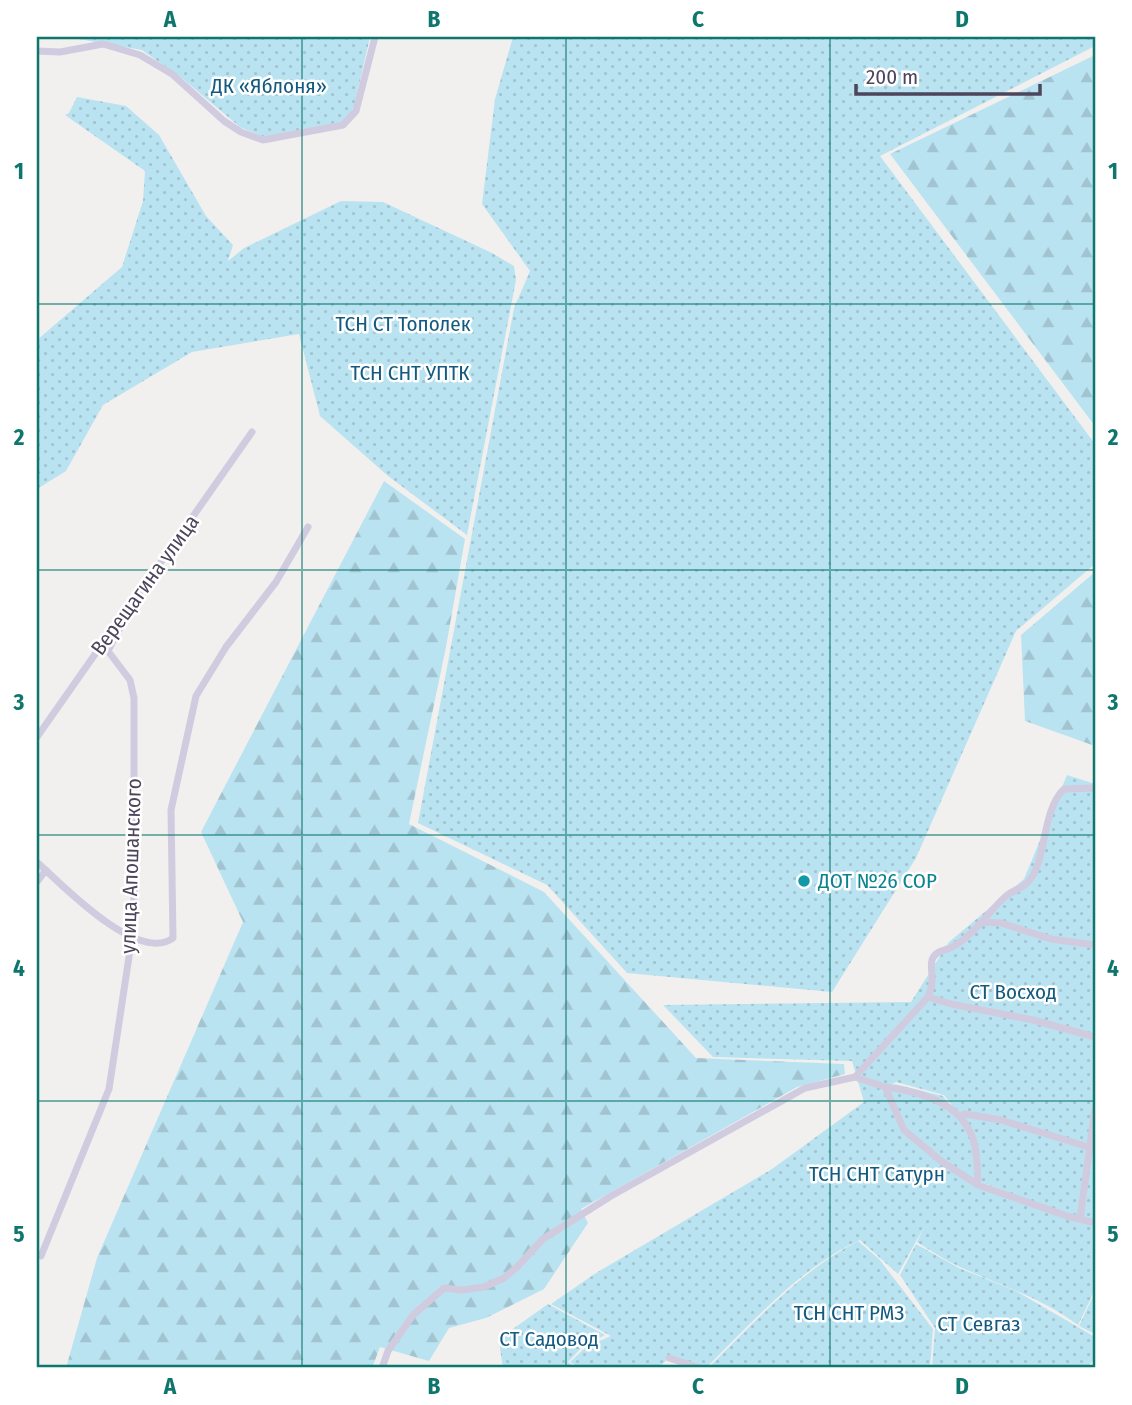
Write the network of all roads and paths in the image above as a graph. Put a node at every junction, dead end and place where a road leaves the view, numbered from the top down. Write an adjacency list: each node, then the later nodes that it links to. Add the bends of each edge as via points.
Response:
1 (375, 37): 2 (street, via 350,120 263,140 233,126 172,74 140,55 103,44)
2 (37, 51)
3 (252, 432): 5 (street, Верещагина улица)
4 (308, 527): 12 (street, via 276,582 226,647 196,696 172,810 173,938 157,945)
5 (133, 602): 6 (street, Верещагина улица); 12 (street, улица Апошанского, via 107,651 130,680 134,698)
6 (37, 737)
7 (1095, 788): 11 (street, via 1064,789 1056,796 1028,883 1002,899)
8 (37, 862): 9 (street)
9 (46, 870): 10 (street); 12 (street, via 90,910)
10 (37, 882)
11 (982, 922): 13 (street); 14 (street, via 932,960)
12 (132, 937): 24 (street, улица Апошанского, via 109,1089)
13 (1095, 945)
14 (928, 997): 15 (street); 16 (street)
15 (1095, 1037)
16 (855, 1077): 17 (street); 26 (street, via 806,1088 611,1196 542,1239 505,1278 484,1287 444,1288 413,1315)
17 (885, 1087): 19 (street, via 936,1099); 21 (street, via 904,1130)
18 (1095, 1108): 20 (street)
19 (960, 1115): 20 (street, via 1001,1120); 21 (street, via 974,1144)
20 (1088, 1147): 22 (street)
21 (978, 1185): 22 (street)
22 (1080, 1219): 23 (street)
23 (1095, 1223)
24 (41, 1256)
25 (670, 1357): 27 (street)
26 (382, 1368)
27 (701, 1368)

